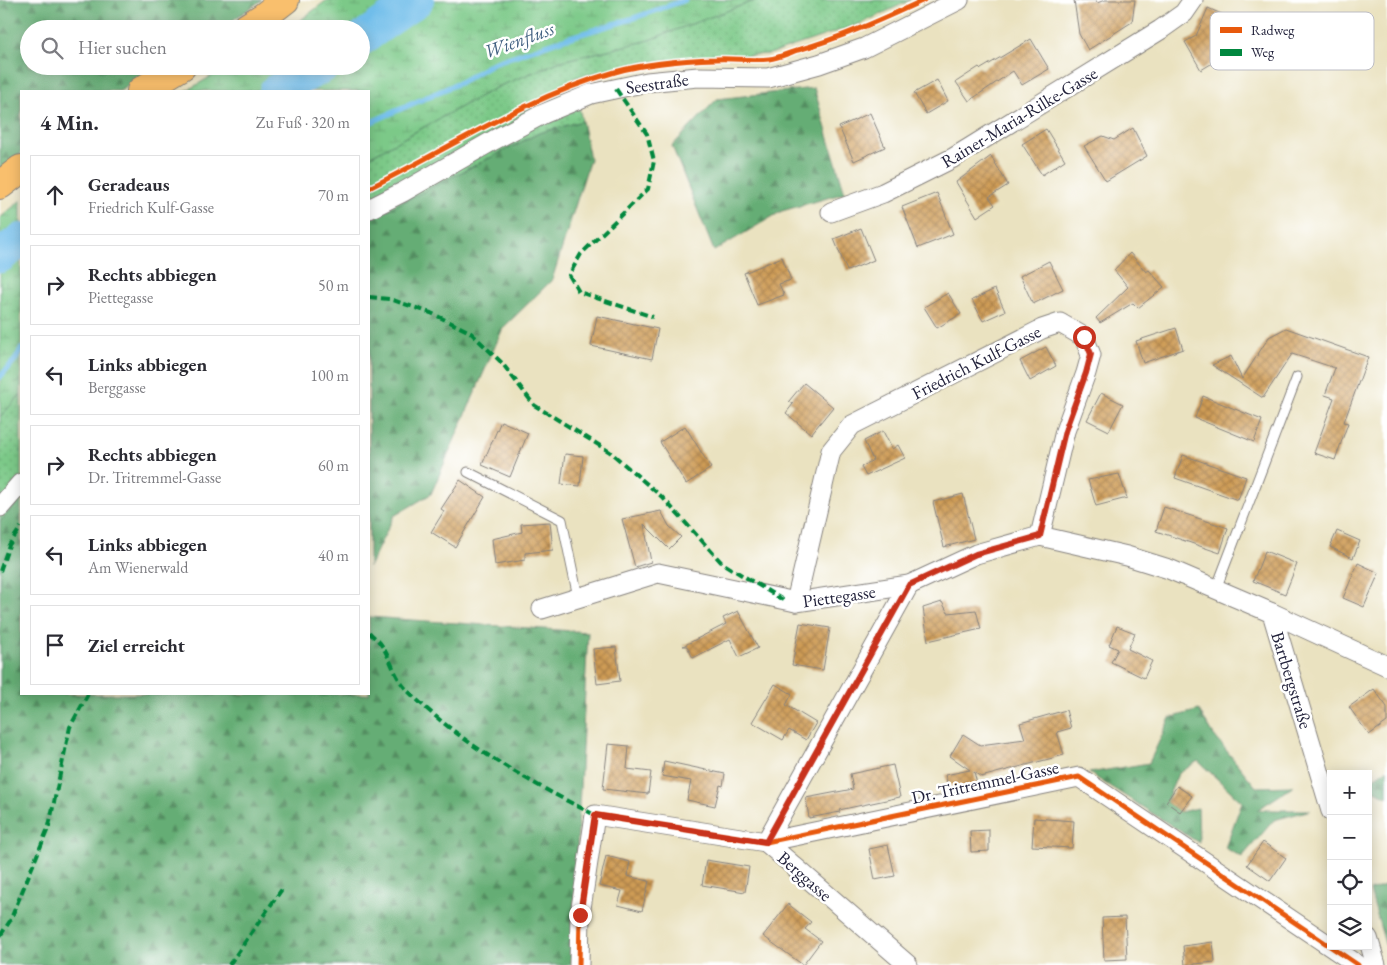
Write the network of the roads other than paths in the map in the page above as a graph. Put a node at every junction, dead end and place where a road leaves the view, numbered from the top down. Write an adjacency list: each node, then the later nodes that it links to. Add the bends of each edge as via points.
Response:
1 (285, 0): 4 (main road)
2 (959, 0): 9 (street, Seestraße, via 864,48 768,78 698,77 647,82 592,94 535,118)
3 (1193, 0): 10 (street, Rainer-Maria-Rilke-Gasse, via 1184,13 1160,30 953,158 883,193)
4 (258, 20)
5 (167, 75): 6 (main road)
6 (142, 90)
7 (20, 170): 8 (main road)
8 (0, 185)
9 (370, 208)
10 (831, 212)
11 (1297, 377): 17 (lane)
12 (468, 472): 18 (lane, via 562,520)
13 (20, 484): 14 (street)
14 (0, 507)
15 (1040, 536): 16 (street, Piettegasse, via 976,554); 17 (street, Piettegasse, via 1169,568); 19 (street, Friedrich Kulf-Gasse, via 1065,431 1091,354 1084,337 1060,323 1042,328 852,425 831,452)
16 (909, 585): 19 (street, Piettegasse); 24 (street, Berggasse)
17 (1216, 589): 21 (street, Piettegasse)
18 (578, 598): 19 (street, Piettegasse, via 658,573); 20 (street, Piettegasse)
19 (796, 602)
20 (542, 609)
21 (1272, 613): 22 (street, Bartbergstraße); 23 (street, Bartbergstraße)
22 (1387, 666)
23 (1327, 798)
24 (766, 842): 26 (street, Dr. Tritremmel-Gasse, via 595,815 580,915); 27 (street, Berggasse); 28 (street, Dr. Tritremmel-Gasse, via 1079,777)
25 (1372, 950): 29 (street)
26 (579, 965)
27 (908, 965)
28 (1358, 965)
29 (1376, 965)

